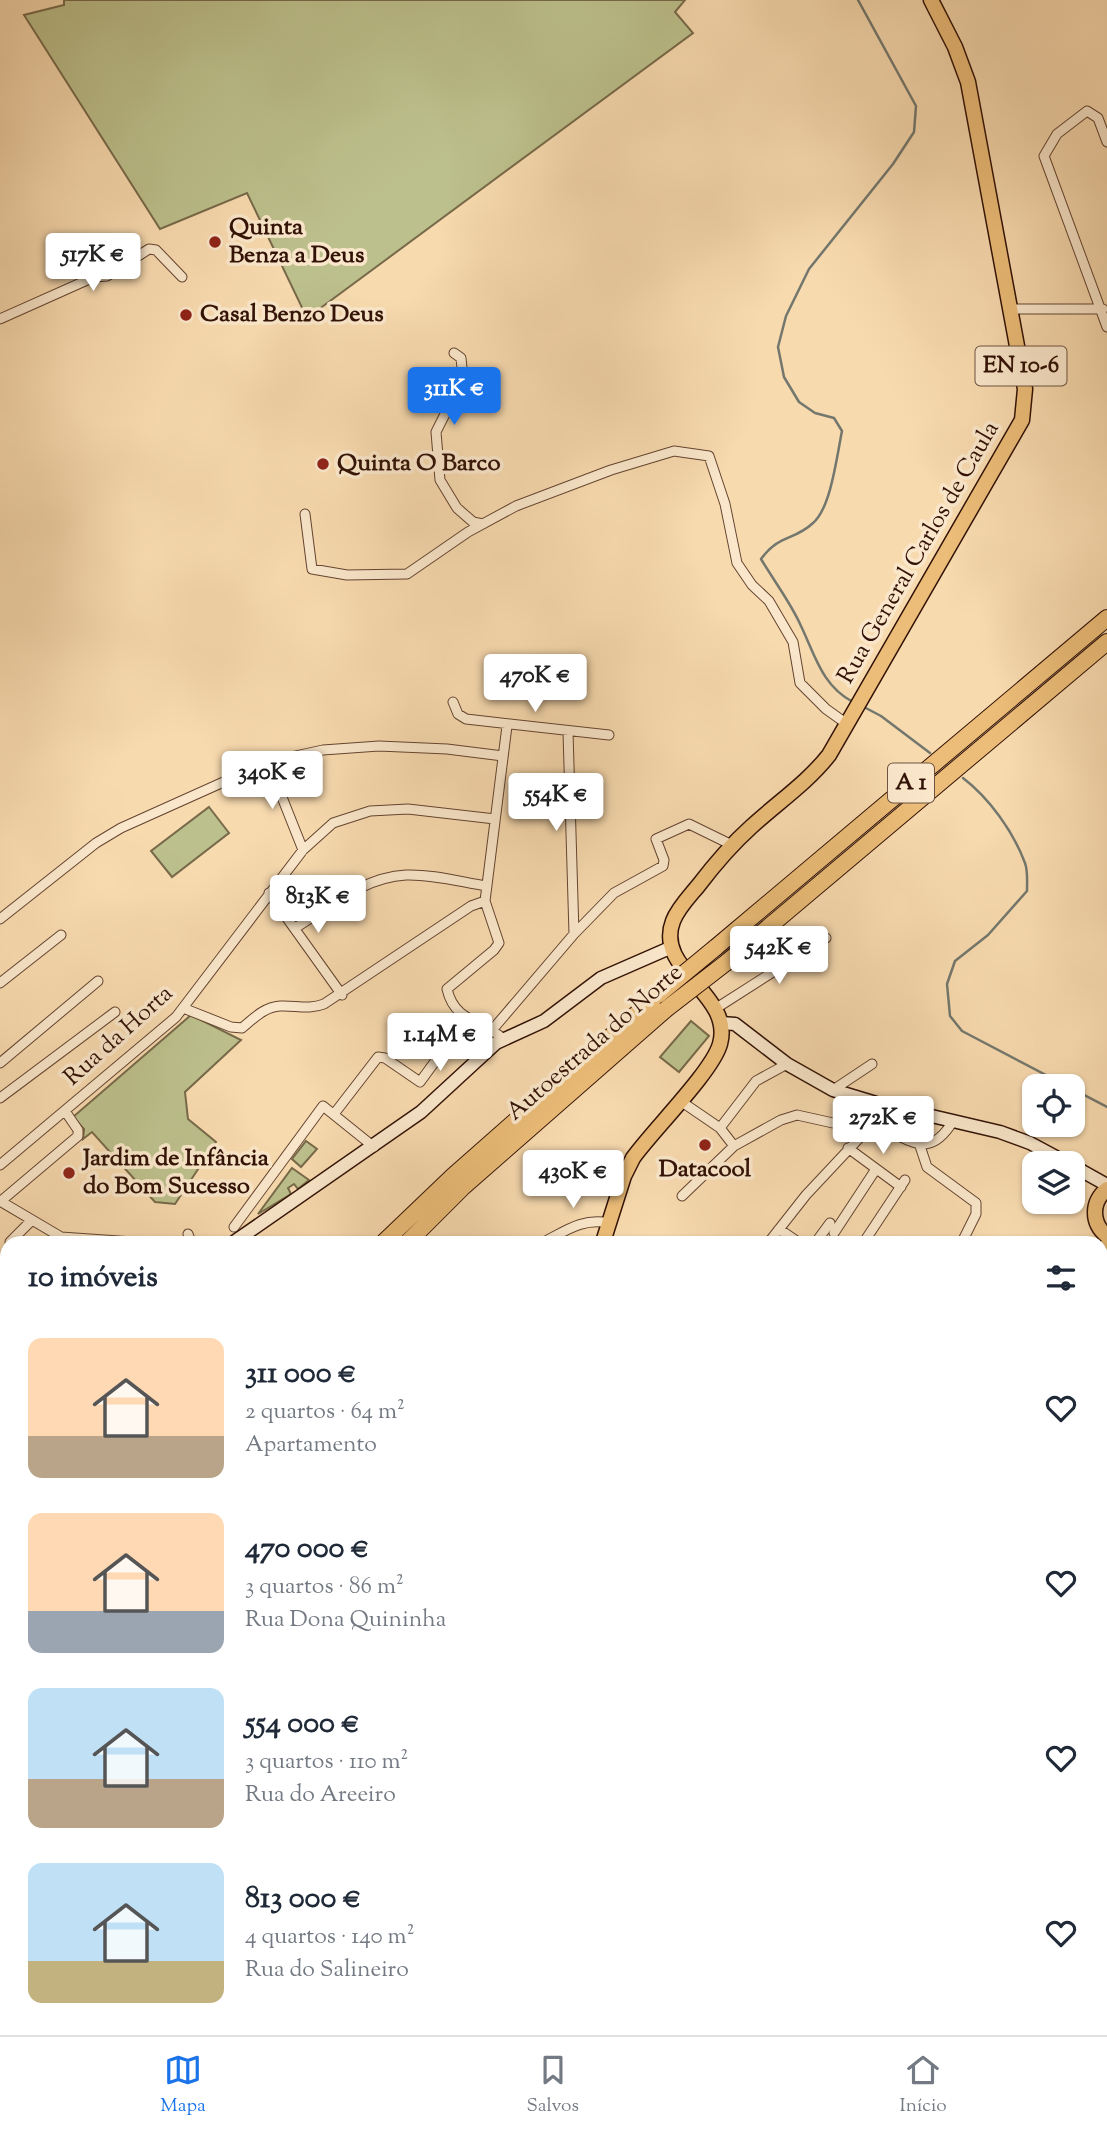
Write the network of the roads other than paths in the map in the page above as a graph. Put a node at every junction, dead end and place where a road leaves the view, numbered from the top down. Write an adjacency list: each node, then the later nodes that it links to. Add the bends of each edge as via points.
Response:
1 (931, 0): 4 (main road, Rua General Carlos de Caula / EN 10-6, via 968,82)
2 (1107, 142): 5 (street, via 1096,115 1082,113 1057,134 1044,156)
3 (182, 277): 6 (street, via 156,250 149,249 107,276 94,277)
4 (1011, 309): 5 (street); 14 (main road, Rua General Carlos de Caula / EN 10-6, via 1025,393 1019,427)
5 (1104, 309): 7 (street)
6 (0, 319)
7 (1107, 327)
8 (454, 353): 10 (street, via 461,358 463,378 436,432 440,480 457,508 473,523)
9 (305, 514): 10 (street, via 312,569 347,575 407,574)
10 (483, 524): 14 (street, via 516,506 674,451 709,456 737,563 769,601 793,642 800,683)
11 (1107, 618): 35 (highway, Autoestrada do Norte / A 1, bridge, via 715,948)
12 (1107, 642): 35 (highway, Autoestrada do Norte / A 1, bridge, via 727,962)
13 (453, 702): 15 (street, via 461,718)
14 (847, 724): 21 (main road, Rua General Carlos de Caula / EN 10-6, via 818,768)
15 (507, 726): 16 (street); 18 (street)
16 (568, 732): 17 (street); 28 (street)
17 (609, 735)
18 (503, 756): 19 (street, via 379,746 323,750); 20 (street)
19 (268, 762): 22 (street); 26 (street, via 121,828)
20 (495, 818): 22 (street, Rua da Horta, via 408,808 370,811 333,823); 23 (street)
21 (732, 845): 28 (street, via 690,824 660,837 655,842 663,866 614,893); 31 (main road, Rua General Carlos de Caula / EN 10-6, via 675,918)
22 (303, 850): 24 (street, Rua da Horta)
23 (487, 886): 25 (street); 27 (street, via 406,875 379,880)
24 (269, 893): 27 (street); 36 (street, Rua da Horta)
25 (485, 901): 34 (street, via 471,906); 39 (street, via 498,946 447,989 468,1021)
26 (0, 919)
27 (295, 928): 34 (street)
28 (574, 934): 39 (street)
29 (61, 935): 33 (street)
30 (826, 938): 38 (street)
31 (672, 947): 38 (main road); 39 (street, via 601,978 544,1021)
32 (98, 981): 41 (street)
33 (0, 983)
34 (342, 995): 36 (street, via 314,1007 265,1010 242,1028)
35 (662, 1002): 72 (highway, Autoestrada do Norte / A 1, via 453,1176); 73 (highway, Autoestrada do Norte / A 1)
36 (183, 1008): 47 (street, Rua da Horta)
37 (116, 1012): 45 (street)
38 (718, 1016): 42 (street); 46 (main road, via 721,1040 715,1055)
39 (498, 1034): 54 (street, via 421,1112)
40 (439, 1056): 48 (street, via 420,1082 385,1058 376,1058)
41 (0, 1063)
42 (787, 1064): 44 (street); 51 (street, via 756,1081)
43 (872, 1064): 44 (street)
44 (834, 1090): 49 (street)
45 (0, 1098)
46 (679, 1100): 51 (street); 64 (main road, via 633,1158)
47 (65, 1111): 57 (street, Rua da Horta); 62 (street, via 78,1136)
48 (334, 1114): 54 (street); 66 (street, via 323,1106)
49 (953, 1121): 52 (street, via 939,1139); 56 (street, via 1019,1139)
50 (833, 1123): 53 (street, via 793,1115)
51 (720, 1128): 53 (street)
52 (919, 1143): 55 (street, via 877,1129 865,1132); 80 (street, via 927,1167 976,1203)
53 (734, 1146): 61 (street)
54 (374, 1147): 71 (street)
55 (848, 1148): 58 (street); 67 (street)
56 (1043, 1151)
57 (0, 1165)
58 (876, 1169): 68 (street); 79 (street, via 903,1184)
59 (1085, 1176): 60 (street)
60 (1104, 1190): 81 (main road, via 1095,1214)
61 (682, 1196)
62 (0, 1201): 63 (street)
63 (32, 1220): 69 (street); 70 (street)
64 (610, 1223): 74 (street, via 581,1222); 75 (main road)
65 (830, 1223): 78 (street)
66 (234, 1227)
67 (779, 1229): 76 (street); 77 (street)
68 (834, 1233)
69 (16, 1236)
70 (53, 1236)
71 (243, 1236)
72 (390, 1236)
73 (414, 1236)
74 (555, 1236)
75 (605, 1236)
76 (774, 1236)
77 (789, 1236)
78 (820, 1236)
79 (868, 1236)
80 (965, 1236)
81 (1100, 1236)

